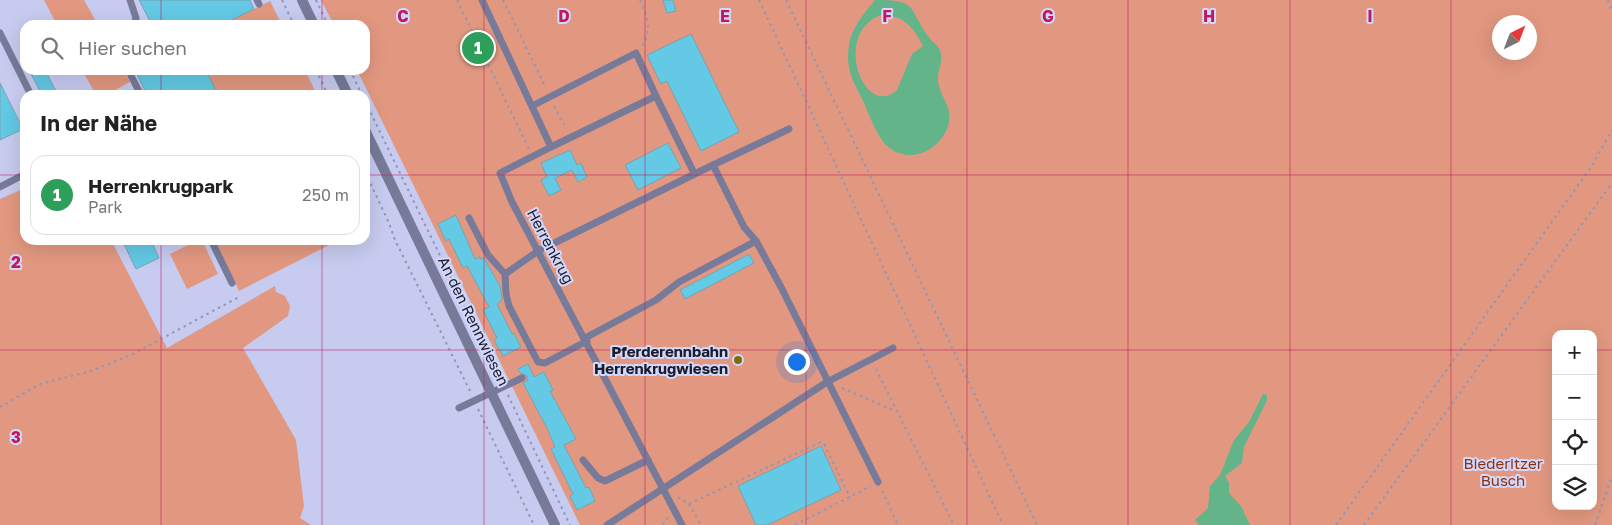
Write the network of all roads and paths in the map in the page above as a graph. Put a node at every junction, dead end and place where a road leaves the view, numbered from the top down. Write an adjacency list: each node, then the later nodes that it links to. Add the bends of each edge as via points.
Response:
1 (130, 0): 13 (lane)
2 (282, 0): 14 (path)
3 (302, 0): 15 (street)
4 (316, 0): 16 (path)
5 (457, 0): 39 (path)
6 (482, 0): 32 (lane)
7 (503, 0): 31 (path)
8 (640, 0): 18 (path, via 649,26)
9 (759, 0): 80 (path)
10 (786, 0): 81 (path)
11 (1608, 0): 12 (path)
12 (1612, 10)
13 (135, 20)
14 (292, 20)
15 (312, 20)
16 (326, 20)
17 (0, 32): 19 (lane)
18 (636, 54): 30 (lane); 31 (lane)
19 (20, 73)
20 (21, 75): 25 (lane)
21 (131, 75): 26 (lane)
22 (318, 75): 27 (path)
23 (338, 75): 28 (street)
24 (352, 75): 29 (path)
25 (29, 90)
26 (138, 90)
27 (326, 90)
28 (346, 90)
29 (360, 90)
30 (656, 96): 36 (lane, Herrenkrug); 41 (lane)
31 (550, 97): 32 (lane); 36 (path)
32 (532, 106): 38 (lane)
33 (370, 111): 58 (path)
34 (789, 129): 40 (lane)
35 (1612, 130): 82 (path, via 1590,168)
36 (570, 137): 38 (lane, Herrenkrug)
37 (370, 140): 59 (street, An den Rennwiesen)
38 (551, 147): 39 (lane, Herrenkrug)
39 (532, 156): 49 (lane, Herrenkrug, via 500,173)
40 (713, 165): 41 (lane); 47 (lane, via 744,227)
41 (694, 173): 49 (lane)
42 (20, 177): 45 (lane)
43 (370, 183): 60 (path)
44 (1612, 183): 83 (path)
45 (0, 187)
46 (469, 218): 50 (lane, via 488,255)
47 (756, 241): 53 (lane); 57 (lane)
48 (213, 245): 51 (lane)
49 (538, 251): 50 (lane); 53 (lane, Herrenkrug)
50 (505, 274): 53 (lane, via 508,302 538,362 546,363)
51 (232, 283)
52 (239, 297): 61 (path, via 133,354 91,371 46,381)
53 (586, 339): 65 (lane, Herrenkrug)
54 (893, 348): 57 (lane)
55 (875, 368): 63 (path)
56 (522, 378): 58 (lane)
57 (828, 382): 63 (path); 67 (lane); 68 (lane)
58 (504, 387): 59 (lane); 73 (path)
59 (491, 393): 60 (lane); 72 (street, An den Rennwiesen)
60 (474, 400): 62 (lane); 71 (path)
61 (0, 407)
62 (459, 408)
63 (895, 411): 79 (path)
64 (583, 460): 65 (lane, via 599,479 605,481)
65 (648, 460): 68 (lane, Herrenkrug)
66 (1612, 478): 84 (path)
67 (878, 482): 69 (path); 78 (path)
68 (664, 490): 70 (path); 74 (lane); 75 (lane, Herrenkrug)
69 (850, 497): 70 (path, via 821,442); 77 (path)
70 (689, 504): 76 (path)
71 (534, 525)
72 (555, 525)
73 (570, 525)
74 (607, 525)
75 (682, 525)
76 (701, 525)
77 (795, 525)
78 (898, 525)
79 (954, 525)
80 (1003, 525)
81 (1037, 525)
82 (1336, 525)
83 (1364, 525)
84 (1595, 525)

